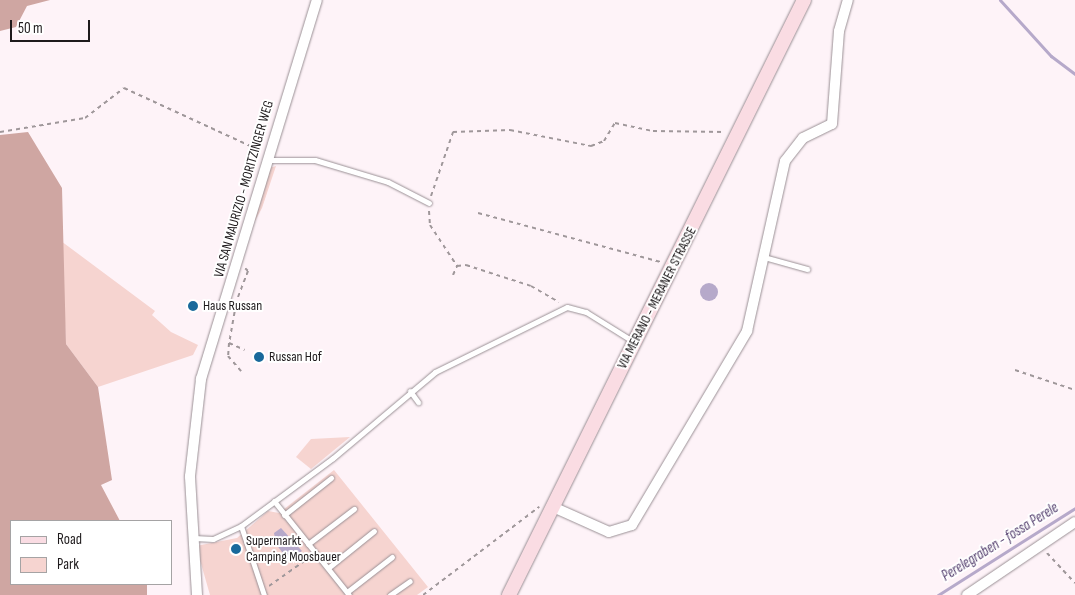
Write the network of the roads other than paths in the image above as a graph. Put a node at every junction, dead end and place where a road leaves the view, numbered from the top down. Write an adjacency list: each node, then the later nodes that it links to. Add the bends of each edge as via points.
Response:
1 (317, 0): 4 (street, VIA SAN MAURIZIO - MORITZINGER WEG)
2 (804, 0): 8 (main road, VIA MERANO - MERANER STRASSE, via 673,266)
3 (848, 0): 6 (street, via 839,31 832,124 803,138 785,161)
4 (267, 157): 5 (lane, via 315,160 388,182); 19 (street, VIA SAN MAURIZIO - MORITZINGER WEG, via 195,412 190,476)
5 (429, 203)
6 (764, 257): 7 (lane); 13 (street, via 747,331 632,525 609,532)
7 (807, 269)
8 (631, 340): 9 (lane, via 586,312 567,307 435,372); 13 (main road, VIA MERANO - MERANER STRASSE)
9 (410, 391): 10 (lane); 12 (lane, via 332,458)
10 (418, 402)
11 (331, 478): 15 (lane)
12 (274, 501): 15 (lane); 17 (lane)
13 (553, 507): 28 (main road, VIA MERANO - MERANER STRASSE)
14 (354, 508): 20 (lane)
15 (284, 514): 20 (lane)
16 (1075, 522): 29 (street)
17 (241, 526): 19 (lane, via 213,539); 26 (lane, via 257,585)
18 (374, 531): 22 (lane)
19 (194, 538): 25 (street, VIA SAN MAURIZIO - MORITZINGER WEG)
20 (308, 544): 22 (lane)
21 (392, 557): 24 (lane)
22 (328, 568): 24 (lane)
23 (410, 581): 27 (lane)
24 (348, 593)
25 (197, 595)
26 (264, 595)
27 (390, 595)
28 (509, 595)
29 (967, 595)

